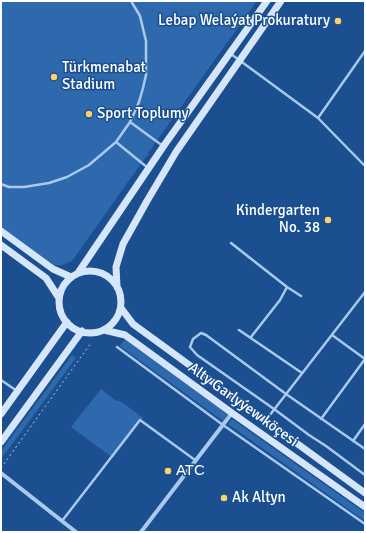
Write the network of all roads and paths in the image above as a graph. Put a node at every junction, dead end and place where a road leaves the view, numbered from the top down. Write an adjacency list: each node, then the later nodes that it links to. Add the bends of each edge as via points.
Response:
1 (130, 1): 8 (lane, via 140,16 146,42 146,74 139,102)
2 (267, 1): 5 (main road)
3 (281, 1): 6 (main road)
4 (365, 51): 7 (lane)
5 (229, 53): 6 (lane); 10 (main road)
6 (239, 60): 7 (lane); 19 (main road, via 176,152 123,244 116,267)
7 (318, 118): 11 (lane)
8 (130, 122): 9 (lane); 10 (lane)
9 (116, 142): 12 (lane); 13 (lane, via 88,165 67,177 24,187)
10 (164, 146): 12 (main road)
11 (365, 166)
12 (149, 168): 17 (main road)
13 (1, 184)
14 (1, 231): 18 (main road, via 53,269)
15 (231, 243): 20 (lane)
16 (1, 245): 23 (main road, via 46,278)
17 (78, 273): 18 (main road); 19 (main road, via 96,271 112,280)
18 (71, 277): 23 (main road, via 61,290)
19 (117, 287): 24 (main road)
20 (287, 287): 22 (lane); 30 (lane)
21 (365, 292): 29 (lane)
22 (301, 296)
23 (59, 298): 25 (main road, via 60,308)
24 (120, 308): 26 (main road, via 112,324); 42 (main road, Alty Garlyýew köçesi, via 138,328)
25 (67, 322): 28 (main road); 36 (main road)
26 (104, 330): 28 (main road, via 90,333); 39 (main road, Alty Garlyýew köçesi, via 126,335)
27 (239, 330): 30 (lane)
28 (82, 331): 46 (main road)
29 (332, 335): 33 (lane); 34 (lane)
30 (251, 337): 34 (lane)
31 (92, 343): 49 (path)
32 (117, 347): 44 (lane)
33 (365, 359): 41 (lane)
34 (302, 373): 37 (lane)
35 (1, 380): 36 (lane)
36 (17, 392): 40 (main road)
37 (286, 394): 38 (lane); 38 (lane, via 206,335 201,333 193,339 190,347 197,355); 41 (lane)
38 (274, 409): 42 (lane); 51 (lane)
39 (232, 413): 44 (street); 53 (main road, Alty Garlyýew köçesi)
40 (1, 414)
41 (322, 419): 45 (lane)
42 (266, 421): 52 (main road, Alty Garlyýew köçesi)
43 (365, 424): 45 (lane)
44 (223, 425): 48 (street); 55 (lane)
45 (353, 441): 47 (lane)
46 (1, 442)
47 (365, 449)
48 (195, 460): 54 (lane, via 140,420); 57 (street)
49 (1, 468)
50 (1, 473): 54 (street)
51 (365, 475)
52 (365, 493)
53 (365, 507)
54 (61, 521): 56 (street)
55 (365, 524)
56 (76, 532)
57 (141, 532)

